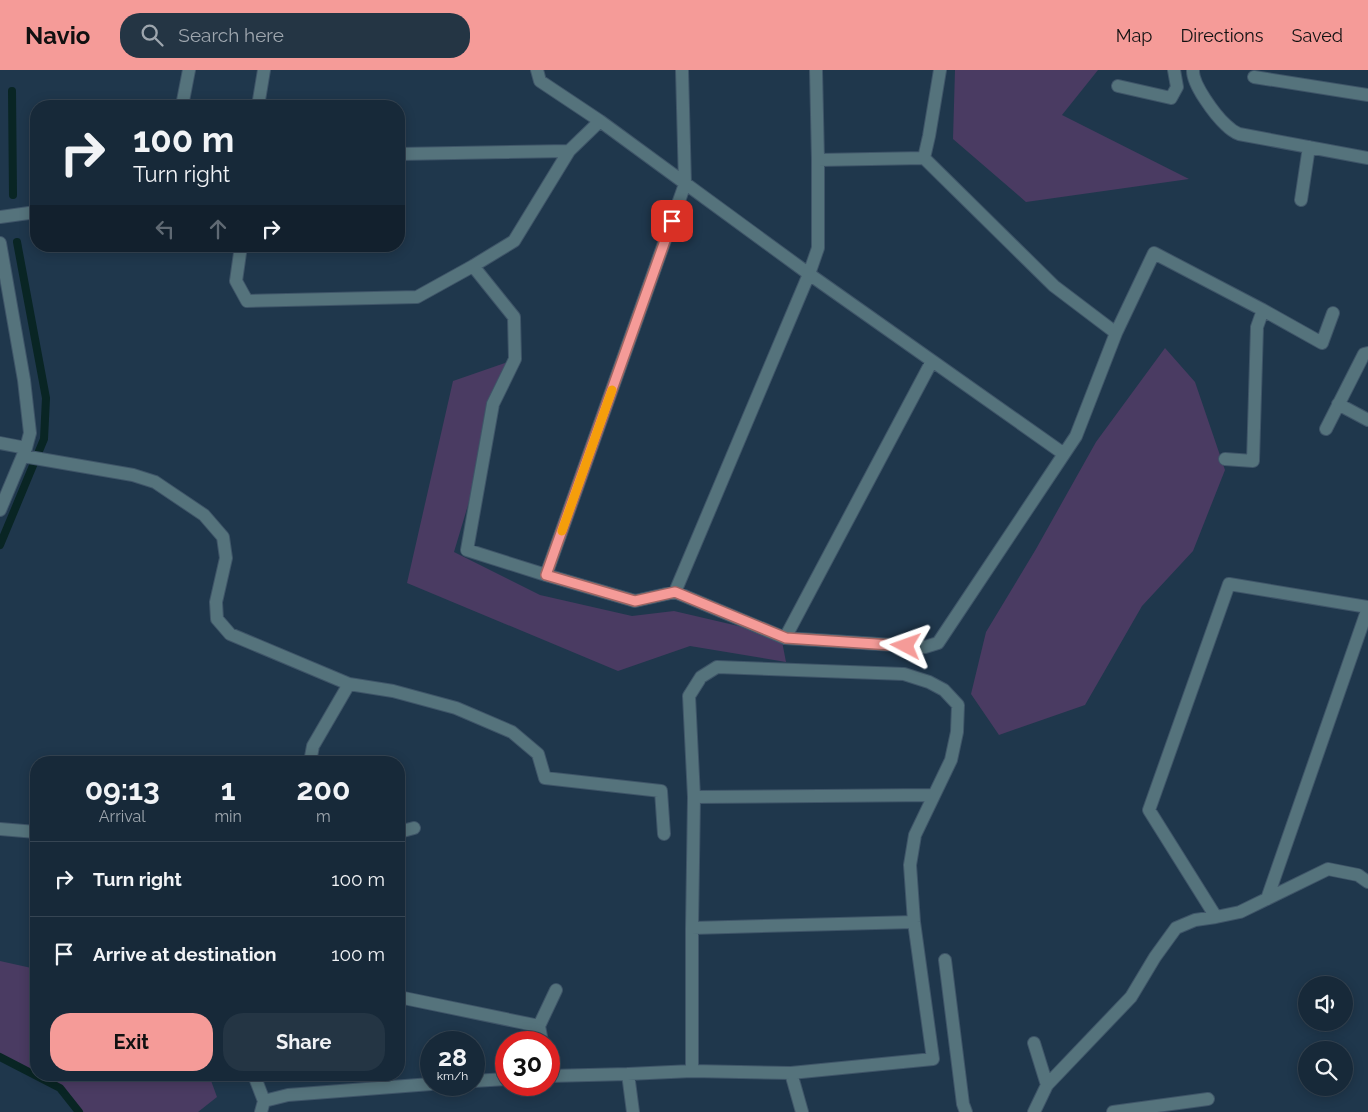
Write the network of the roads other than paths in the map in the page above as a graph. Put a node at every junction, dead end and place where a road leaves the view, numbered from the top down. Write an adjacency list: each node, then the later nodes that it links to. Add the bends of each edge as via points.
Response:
1 (189, 70): 12 (street)
2 (264, 70): 13 (street)
3 (537, 70): 14 (street, via 540,81)
4 (682, 70): 21 (street)
5 (816, 70): 20 (street)
6 (940, 70): 18 (street)
7 (1174, 70): 10 (street, via 1177,87 1172,98)
8 (1193, 70): 15 (street, via 1197,85 1232,130)
9 (1254, 77): 11 (street)
10 (1118, 86)
11 (1368, 95)
12 (183, 100)
13 (259, 100)
14 (600, 121): 16 (street); 21 (street)
15 (1309, 147): 19 (street); 22 (street)
16 (569, 151): 17 (street); 27 (street, via 514,241)
17 (405, 154)
18 (924, 158): 20 (street); 32 (street, via 1054,286)
19 (1368, 158)
20 (818, 160): 28 (street, via 818,248)
21 (685, 184): 28 (street); 43 (street)
22 (1301, 200)
23 (30, 213): 24 (street)
24 (0, 217)
25 (0, 243): 29 (street)
26 (240, 252): 27 (street, via 236,281 247,301 417,296)
27 (473, 266): 43 (street, via 514,317 515,359 493,404 467,550)
28 (809, 274): 34 (street); 44 (street)
29 (3, 282): 39 (street, via 24,380 30,432)
30 (1263, 310): 31 (street, via 1322,343); 32 (street, via 1154,253); 41 (street, via 1256,327 1253,461)
31 (1333, 313)
32 (1116, 333): 40 (street, via 1076,436)
33 (1368, 353): 35 (street, via 1364,354)
34 (932, 360): 40 (street); 46 (street)
35 (1338, 404): 36 (street); 37 (street)
36 (1368, 420)
37 (1326, 429)
38 (0, 443): 39 (street)
39 (24, 452): 42 (street); 47 (street, via 155,482 204,515 223,537 226,558 216,602 217,619 230,634)
40 (1064, 454): 46 (street, via 938,643 924,647)
41 (1226, 459)
42 (0, 510)
43 (546, 575): 44 (street, via 635,601)
44 (675, 592): 46 (street)
45 (1368, 607): 57 (street); 58 (street, via 1230,584 1149,810)
46 (786, 638)
47 (349, 684): 48 (street, via 313,746); 55 (street, via 394,691 456,708 512,732 538,754 545,778 661,791)
48 (311, 756)
49 (934, 795): 50 (street); 50 (street, via 951,760 957,732 958,705 944,690 904,674 717,667 701,677 689,696); 59 (street, via 915,835 910,865)
50 (694, 797): 60 (street)
51 (414, 828): 53 (street)
52 (0, 829): 54 (street)
53 (405, 830)
54 (30, 832)
55 (664, 834)
56 (1368, 882): 57 (street, via 1358,875 1328,869)
57 (1267, 899): 58 (street, via 1240,912)
58 (1216, 917): 73 (street, via 1195,920 1176,928 1131,997)
59 (914, 922): 60 (street); 68 (street, via 933,1059)
60 (692, 928): 67 (street)
61 (944, 960): 78 (street)
62 (556, 990): 64 (street)
63 (405, 999): 64 (street)
64 (539, 1026): 65 (street)
65 (540, 1031)
66 (1034, 1043): 73 (street)
67 (692, 1071): 68 (street); 69 (street)
68 (791, 1073): 77 (street)
69 (628, 1074): 70 (street); 76 (street)
70 (560, 1076)
71 (256, 1081): 75 (street)
72 (420, 1085): 75 (street, via 288,1095)
73 (1046, 1085): 79 (street)
74 (1208, 1099): 80 (street)
75 (262, 1106)
76 (633, 1112)
77 (802, 1112)
78 (966, 1112)
79 (1034, 1112)
80 (1113, 1112)

